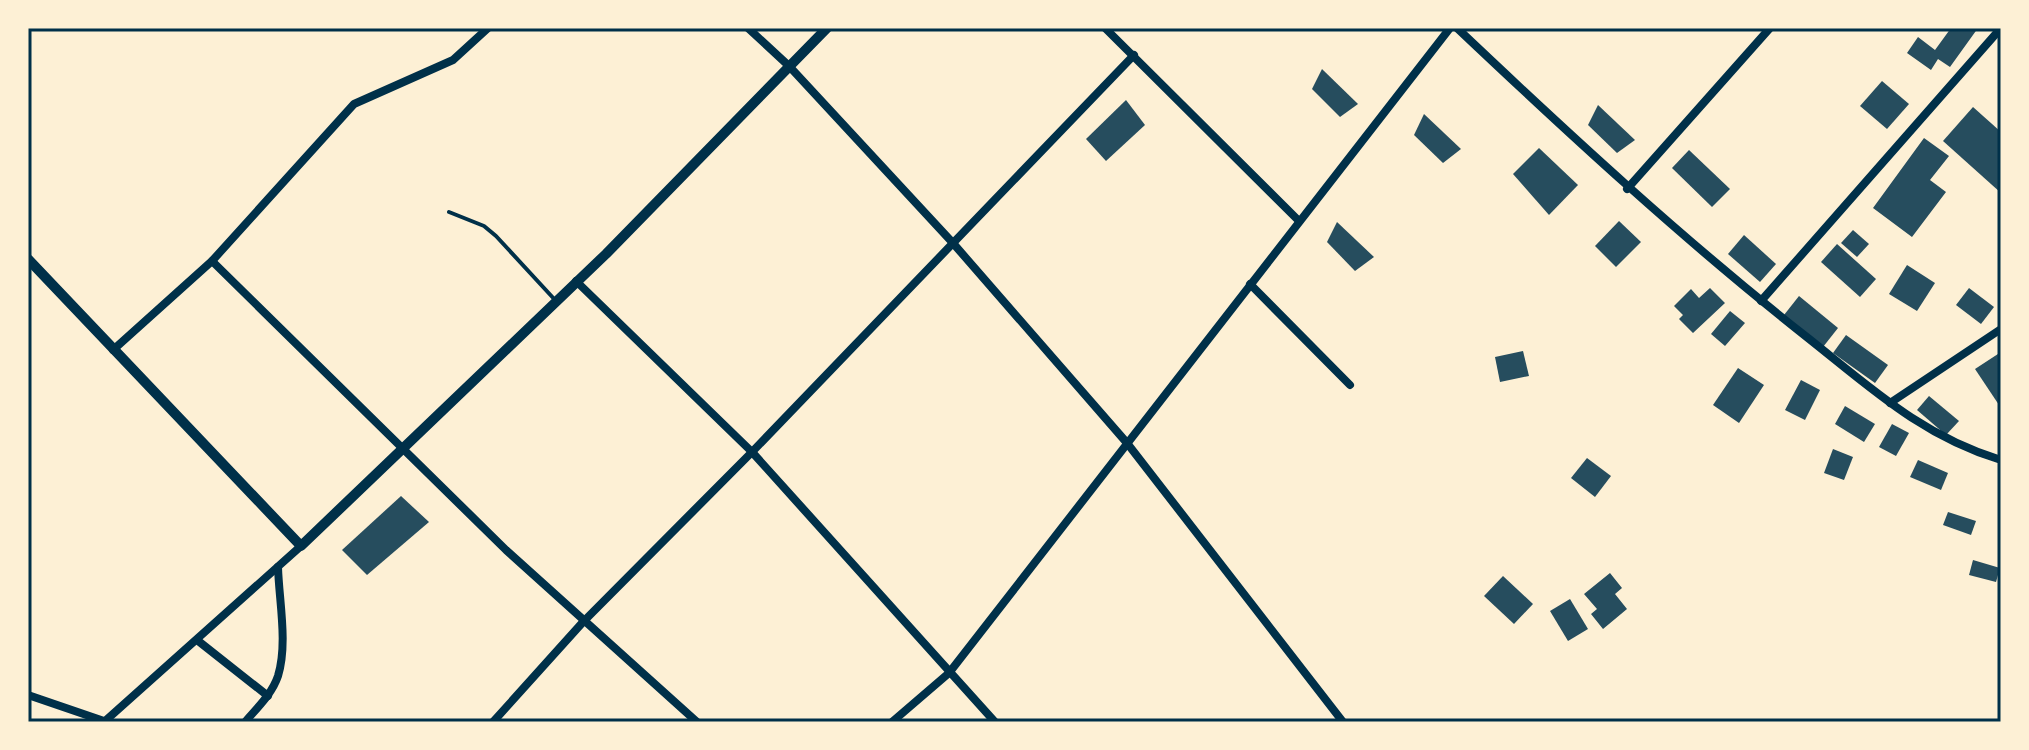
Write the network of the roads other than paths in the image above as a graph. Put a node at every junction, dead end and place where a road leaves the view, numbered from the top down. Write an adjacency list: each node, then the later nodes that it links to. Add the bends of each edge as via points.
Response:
1 (488, 28): 16 (street, via 453,60 354,104)
2 (748, 28): 10 (street)
3 (827, 28): 10 (street)
4 (1105, 28): 9 (street)
5 (1450, 28): 13 (street)
6 (1457, 28): 11 (street)
7 (1770, 28): 11 (street)
8 (2001, 28): 20 (street)
9 (1134, 55): 13 (street); 14 (street)
10 (789, 66): 14 (street); 17 (street)
11 (1627, 189): 20 (street)
12 (449, 212): 19 (lane, via 484,226)
13 (1299, 221): 18 (street)
14 (952, 242): 25 (street); 27 (street)
15 (28, 259): 22 (street)
16 (212, 261): 22 (street); 26 (street)
17 (576, 281): 19 (street); 27 (street)
18 (1250, 284): 23 (street); 25 (street)
19 (556, 301): 26 (street)
20 (1761, 301): 24 (street)
21 (2001, 329): 24 (street)
22 (113, 350): 29 (street)
23 (1350, 385)
24 (1890, 403): 28 (street, via 1927,430)
25 (1127, 443): 33 (street); 42 (street)
26 (402, 448): 29 (street); 31 (street)
27 (752, 452): 31 (street); 33 (street)
28 (2001, 460)
29 (301, 546): 30 (street)
30 (278, 567): 32 (street); 35 (street, via 281,651 278,676)
31 (583, 622): 38 (street); 39 (street)
32 (197, 640): 35 (street); 36 (street)
33 (949, 673): 40 (street); 41 (street)
34 (28, 695): 36 (street)
35 (268, 696): 37 (street)
36 (104, 722)
37 (245, 722)
38 (493, 722)
39 (697, 722)
40 (892, 722)
41 (995, 722)
42 (1343, 722)

